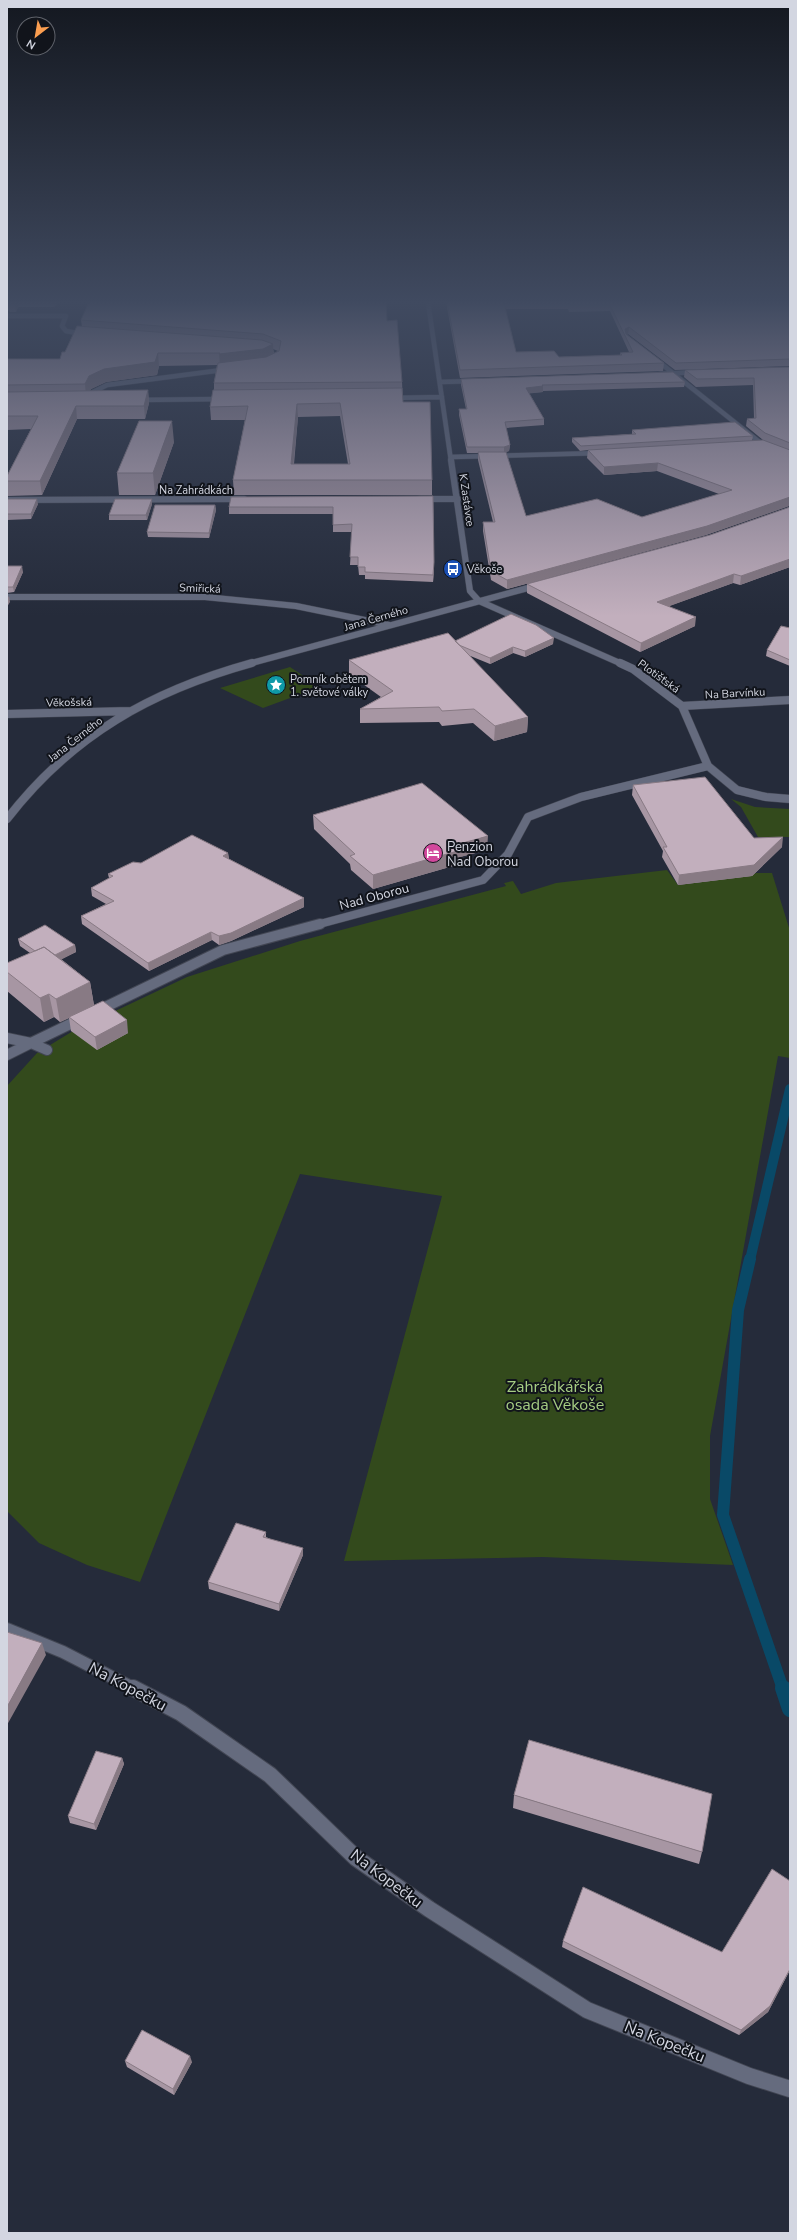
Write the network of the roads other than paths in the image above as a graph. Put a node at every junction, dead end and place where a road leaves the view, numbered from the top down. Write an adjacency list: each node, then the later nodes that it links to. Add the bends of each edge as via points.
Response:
1 (443, 407): 7 (street, K Zastávce)
2 (716, 407): 4 (street)
3 (754, 444): 4 (street)
4 (762, 444): 5 (street)
5 (767, 446)
6 (604, 453): 7 (street)
7 (451, 457): 10 (street, K Zastávce)
8 (251, 499): 11 (street, Na Zahrádkách)
9 (411, 499): 10 (street)
10 (458, 499): 14 (street, K Zastávce, via 470,591)
11 (7, 500)
12 (543, 584): 14 (street, Jana Černého)
13 (7, 597): 15 (street, Smiřická, via 205,597 296,606)
14 (479, 601): 15 (street, Jana Černého); 17 (street, Plotišťská, via 633,669)
15 (390, 625): 18 (street, Jana Černého, via 211,676 164,694)
16 (790, 700): 17 (street, Na Barvínku)
17 (682, 706): 20 (street, Plotišťská)
18 (131, 711): 19 (street, Věkošská); 22 (street, Jana Černého, via 86,741 48,773 17,804)
19 (7, 714)
20 (708, 766): 21 (street, Plotišťská, via 737,790 766,797); 24 (street, Nad Oborou, via 581,797 549,808 528,817 508,854 483,880 223,950)
21 (790, 799)
22 (7, 819)
23 (7, 1038): 24 (street)
24 (31, 1043): 25 (street); 26 (street, Nad Oborou)
25 (47, 1050)
26 (7, 1055)
27 (7, 1629): 28 (street, Na Kopečku, via 63,1652 181,1713 270,1775 356,1858 429,1909 588,2010 749,2076)
28 (790, 2089)

